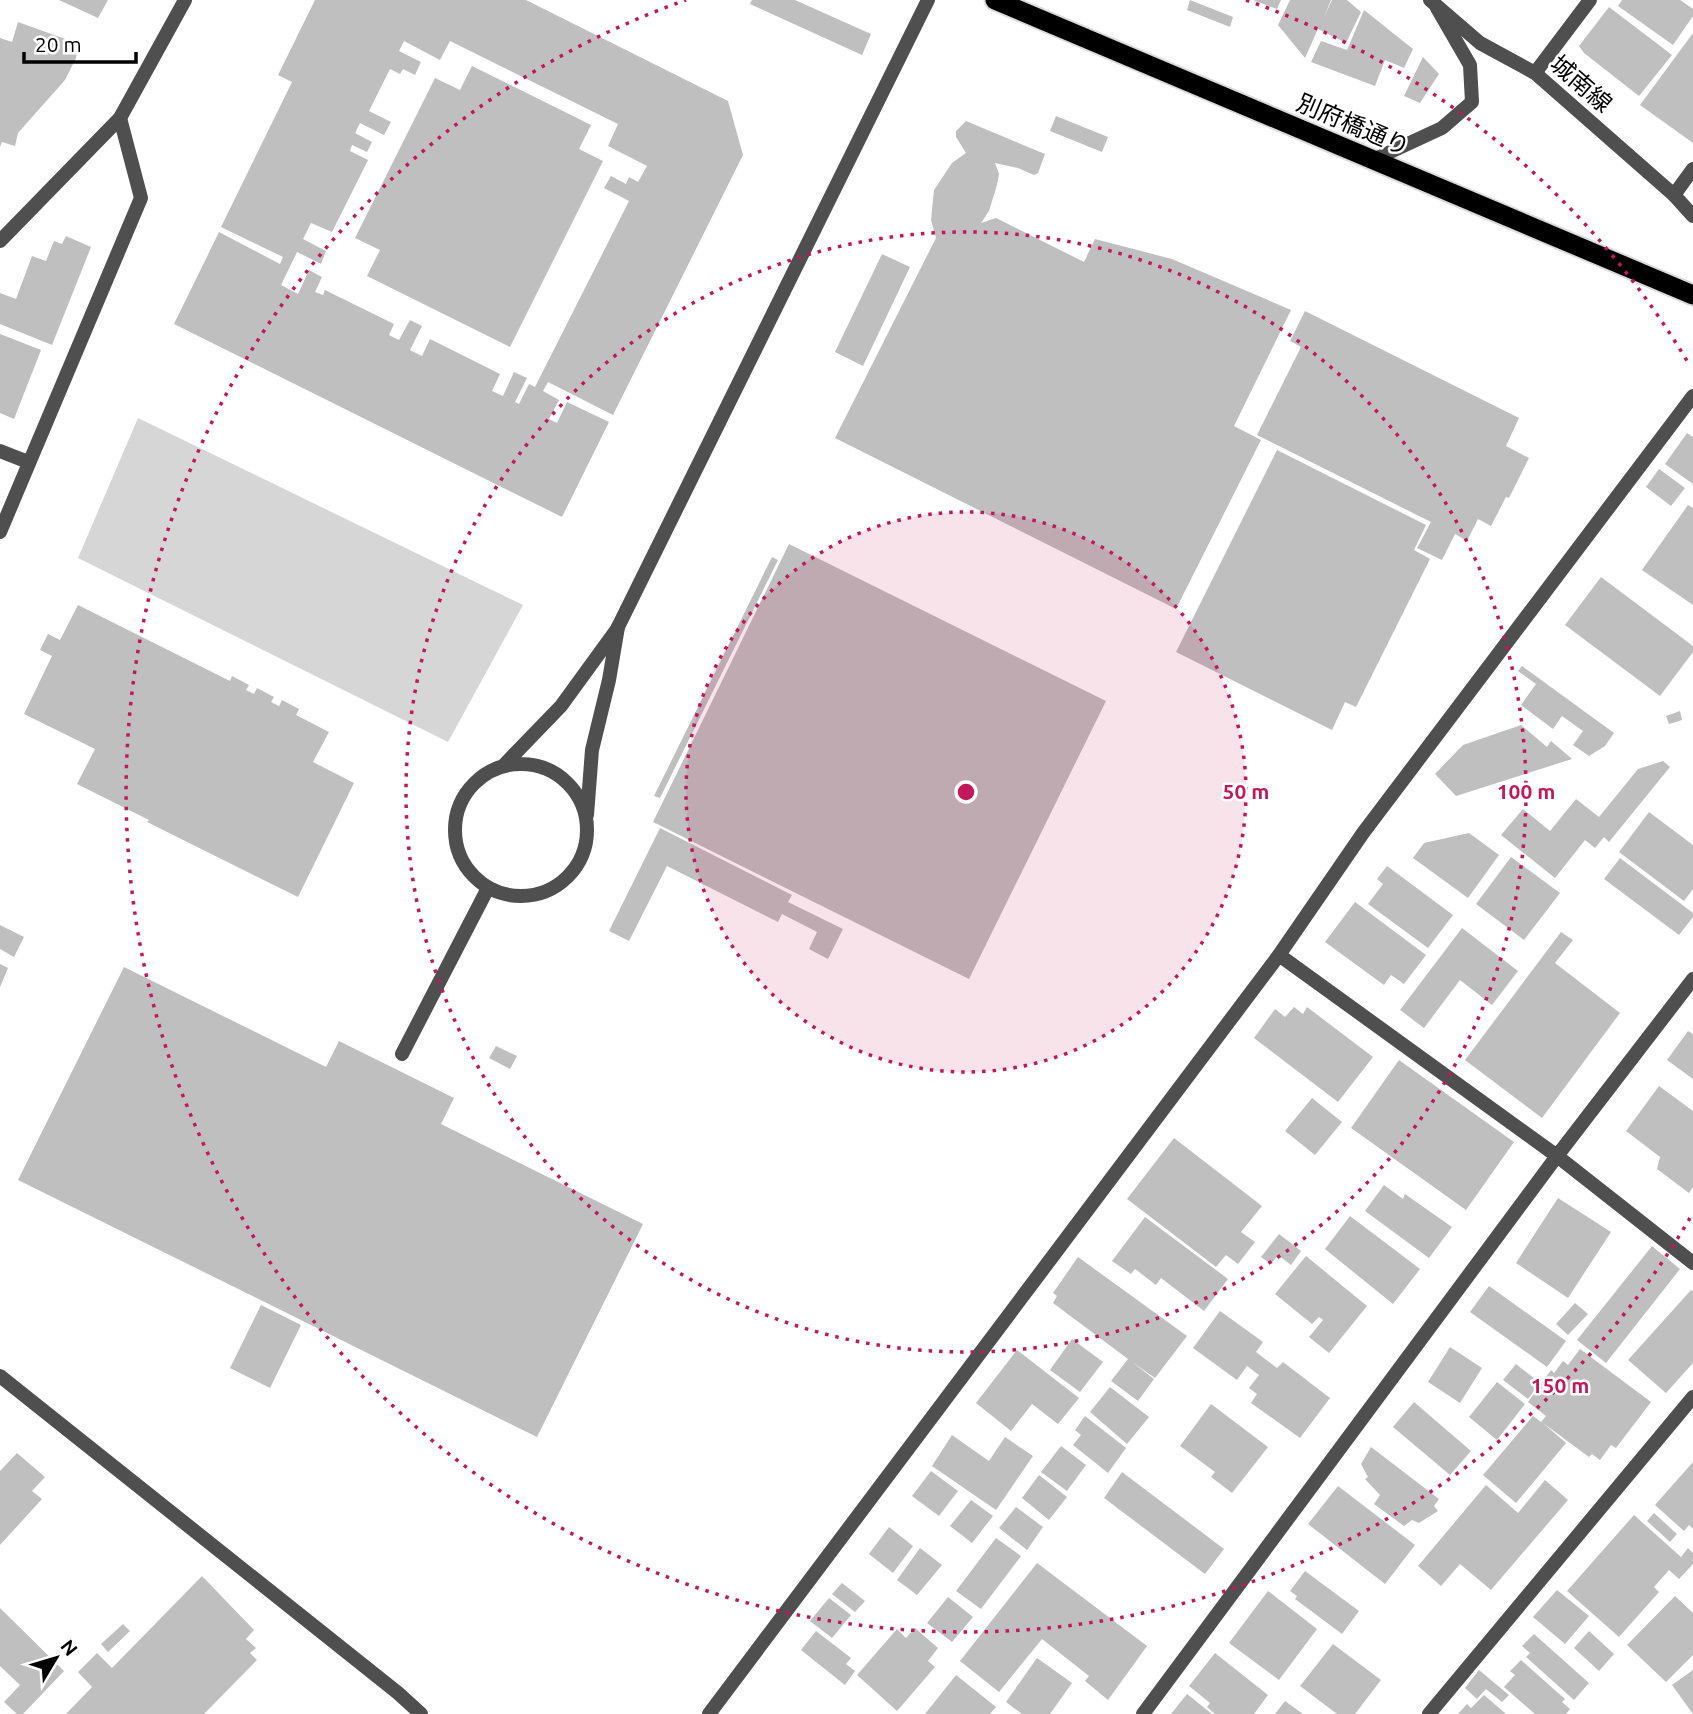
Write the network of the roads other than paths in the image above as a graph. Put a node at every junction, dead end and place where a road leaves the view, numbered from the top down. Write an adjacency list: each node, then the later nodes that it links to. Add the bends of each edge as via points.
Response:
1 (185, 0): 7 (street)
2 (928, 0): 18 (street)
3 (995, 0): 8 (highway, 別府橋通り)
4 (1590, 0): 6 (street)
5 (1433, 3): 6 (street, 城南線, via 1480,43); 8 (street, via 1470,65 1472,102 1442,128)
6 (1535, 73): 10 (street, 城南線)
7 (120, 118): 12 (street); 16 (street, via 141,198)
8 (1373, 160): 13 (highway, 別府橋通り)
9 (1693, 169): 10 (street)
10 (1674, 195): 11 (street, 城南線)
11 (1693, 216)
12 (0, 241)
13 (1693, 295)
14 (1693, 396): 22 (street, via 1363,833)
15 (0, 451): 16 (street)
16 (28, 462): 17 (street)
17 (0, 532)
18 (618, 627): 19 (street, via 561,706); 20 (street, via 592,750)
19 (504, 765): 20 (street, via 523,763 559,775 572,788); 21 (street, via 470,786 454,822 462,860)
20 (587, 820): 21 (street, via 582,855 561,883 525,896)
21 (488, 888): 24 (street)
22 (1279, 955): 25 (street); 30 (street)
23 (1693, 979): 25 (street)
24 (402, 1054)
25 (1557, 1156): 26 (street); 31 (street)
26 (1693, 1263)
27 (0, 1376): 29 (street)
28 (1693, 1397): 32 (street)
29 (421, 1714)
30 (709, 1714)
31 (1143, 1714)
32 (1429, 1714)

